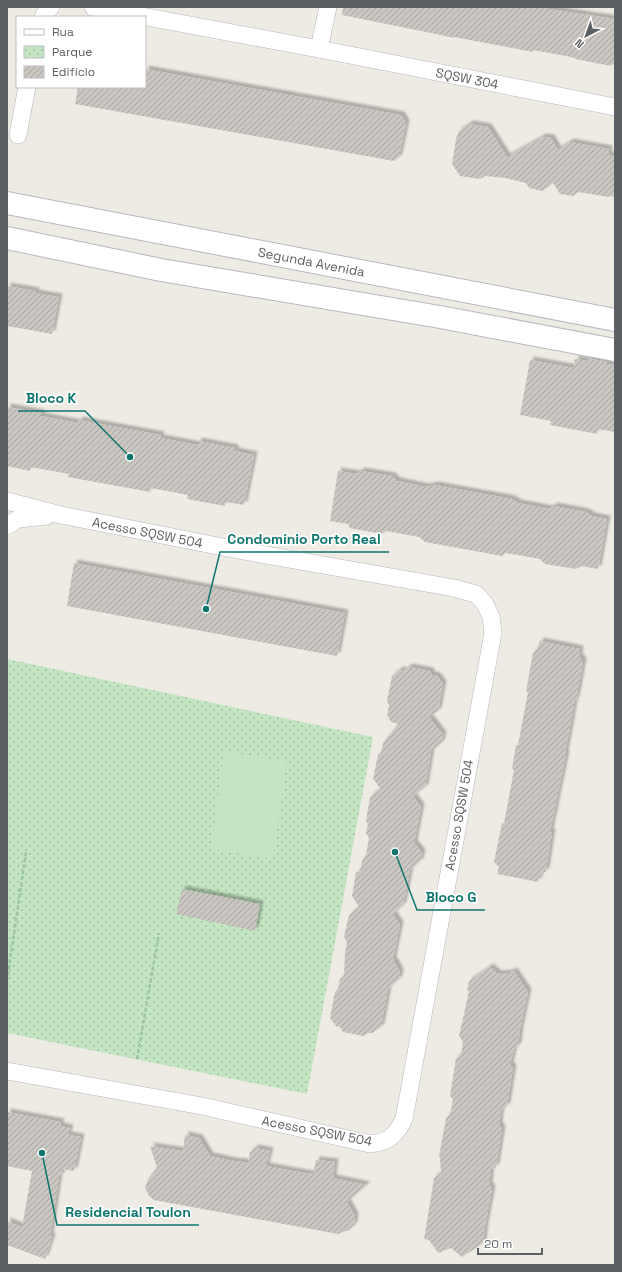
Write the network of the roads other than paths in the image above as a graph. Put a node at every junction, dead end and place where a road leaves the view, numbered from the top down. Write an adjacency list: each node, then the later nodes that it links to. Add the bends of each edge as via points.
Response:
1 (51, 7): 4 (street)
2 (92, 7): 5 (street, SQSW 304)
3 (328, 7): 7 (street)
4 (44, 16)
5 (141, 16)
6 (146, 17): 7 (street, SQSW 304)
7 (320, 49): 9 (street, SQSW 304)
8 (27, 88): 10 (street)
9 (615, 107)
10 (18, 135)
11 (7, 203): 13 (street, Segunda Avenida)
12 (7, 238): 14 (street, via 161,270 440,317)
13 (615, 320)
14 (615, 350)
15 (7, 501): 16 (street, Acesso SQSW 504)
16 (61, 515): 17 (street, Acesso SQSW 504, via 18,519); 18 (street, Acesso SQSW 504, via 476,594 485,604 491,617 493,633 404,1119 392,1136 370,1144 202,1106)
17 (7, 526)
18 (7, 1071)

